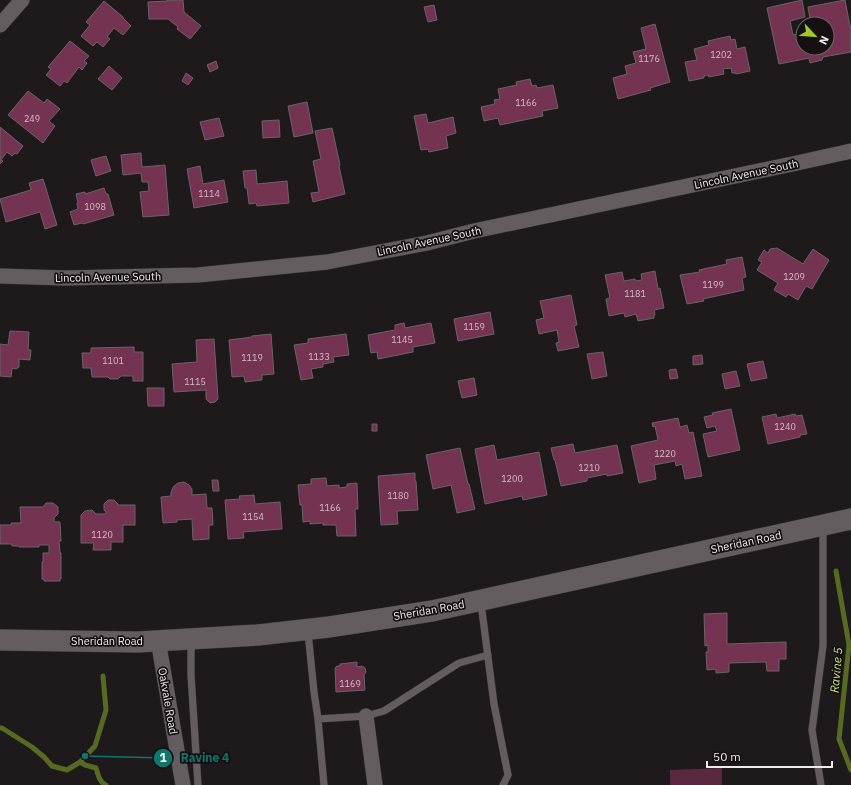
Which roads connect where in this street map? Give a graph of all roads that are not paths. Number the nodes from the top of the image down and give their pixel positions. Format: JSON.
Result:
{"nodes":[{"id":1,"x":22,"y":0,"type":"edge"},
{"id":2,"x":0,"y":26,"type":"edge"},
{"id":3,"x":851,"y":151,"type":"edge"},
{"id":4,"x":0,"y":276,"type":"edge"},
{"id":5,"x":851,"y":519,"type":"edge"},
{"id":6,"x":822,"y":526,"type":"junction"},
{"id":7,"x":481,"y":600,"type":"junction"},
{"id":8,"x":308,"y":629,"type":"junction"},
{"id":9,"x":191,"y":638,"type":"junction"},
{"id":10,"x":0,"y":640,"type":"edge"},
{"id":11,"x":158,"y":640,"type":"junction"},
{"id":12,"x":488,"y":655,"type":"junction"},
{"id":13,"x":366,"y":716,"type":"junction"},
{"id":14,"x":318,"y":719,"type":"junction"},
{"id":15,"x":183,"y":785,"type":"edge"},
{"id":16,"x":198,"y":785,"type":"edge"},
{"id":17,"x":324,"y":785,"type":"edge"},
{"id":18,"x":375,"y":785,"type":"edge"},
{"id":19,"x":503,"y":785,"type":"edge"},
{"id":20,"x":821,"y":785,"type":"edge"}],
"edges":[{"from":1,"to":2,"type":"street"},
{"from":3,"to":4,"type":"street","name":"Lincoln Avenue South"},
{"from":5,"to":6,"type":"street","name":"Sheridan Road"},
{"from":6,"to":7,"type":"street","name":"Sheridan Road"},
{"from":6,"to":20,"type":"lane"},
{"from":7,"to":8,"type":"street","name":"Sheridan Road"},
{"from":7,"to":12,"type":"lane"},
{"from":8,"to":9,"type":"street","name":"Sheridan Road"},
{"from":8,"to":14,"type":"lane"},
{"from":9,"to":11,"type":"street","name":"Sheridan Road"},
{"from":9,"to":16,"type":"lane"},
{"from":10,"to":11,"type":"street","name":"Sheridan Road"},
{"from":11,"to":15,"type":"street","name":"Oakvale Road"},
{"from":12,"to":13,"type":"lane"},
{"from":12,"to":19,"type":"lane"},
{"from":13,"to":14,"type":"lane"},
{"from":13,"to":18,"type":"street"},
{"from":14,"to":17,"type":"lane"}]}
